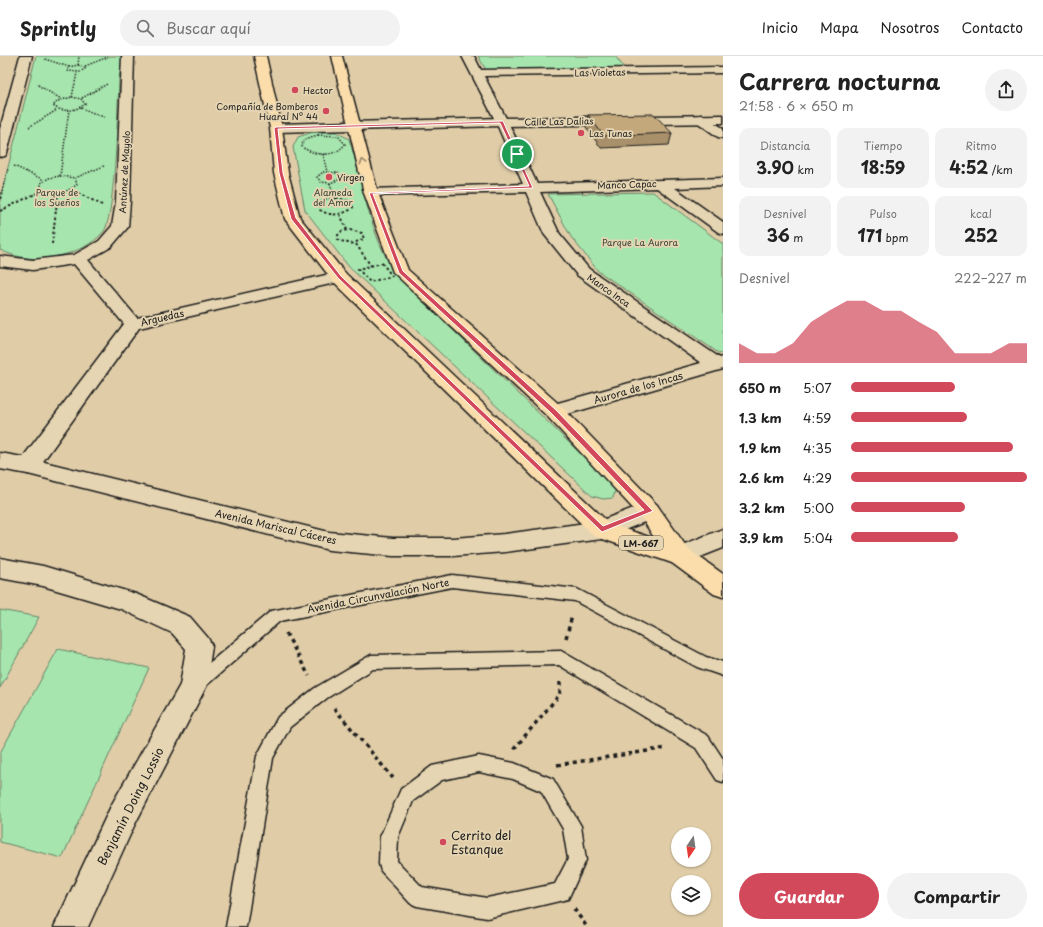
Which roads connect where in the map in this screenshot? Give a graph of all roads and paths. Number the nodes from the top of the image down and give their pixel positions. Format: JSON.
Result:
{"nodes":[{"id":1,"x":26,"y":56,"type":"edge"},
{"id":2,"x":79,"y":56,"type":"edge"},
{"id":3,"x":111,"y":56,"type":"edge"},
{"id":4,"x":128,"y":56,"type":"edge"},
{"id":5,"x":260,"y":56,"type":"edge"},
{"id":6,"x":337,"y":56,"type":"edge"},
{"id":7,"x":468,"y":56,"type":"edge"},
{"id":8,"x":43,"y":58,"type":"dead end"},
{"id":9,"x":630,"y":61,"type":"dead end"},
{"id":10,"x":78,"y":66,"type":"junction"},
{"id":11,"x":84,"y":66,"type":"junction"},
{"id":12,"x":69,"y":68,"type":"junction"},
{"id":13,"x":723,"y":70,"type":"edge"},
{"id":14,"x":638,"y":71,"type":"junction"},
{"id":15,"x":77,"y":72,"type":"junction"},
{"id":16,"x":477,"y":73,"type":"junction"},
{"id":17,"x":113,"y":81,"type":"dead end"},
{"id":18,"x":37,"y":84,"type":"dead end"},
{"id":19,"x":72,"y":98,"type":"junction"},
{"id":20,"x":62,"y":99,"type":"junction"},
{"id":21,"x":81,"y":99,"type":"junction"},
{"id":22,"x":81,"y":107,"type":"junction"},
{"id":23,"x":58,"y":109,"type":"junction"},
{"id":24,"x":70,"y":110,"type":"junction"},
{"id":25,"x":109,"y":119,"type":"dead end"},
{"id":26,"x":701,"y":119,"type":"junction"},
{"id":27,"x":723,"y":119,"type":"edge"},
{"id":28,"x":502,"y":122,"type":"junction"},
{"id":29,"x":353,"y":126,"type":"junction"},
{"id":30,"x":276,"y":128,"type":"junction"},
{"id":31,"x":24,"y":130,"type":"dead end"},
{"id":32,"x":723,"y":134,"type":"edge"},
{"id":33,"x":0,"y":153,"type":"edge"},
{"id":34,"x":323,"y":154,"type":"dead end"},
{"id":35,"x":9,"y":164,"type":"dead end"},
{"id":36,"x":108,"y":164,"type":"dead end"},
{"id":37,"x":327,"y":172,"type":"junction"},
{"id":38,"x":60,"y":176,"type":"junction"},
{"id":39,"x":75,"y":178,"type":"junction"},
{"id":40,"x":44,"y":180,"type":"junction"},
{"id":41,"x":723,"y":182,"type":"edge"},
{"id":42,"x":330,"y":183,"type":"junction"},
{"id":43,"x":659,"y":183,"type":"junction"},
{"id":44,"x":532,"y":187,"type":"junction"},
{"id":45,"x":70,"y":189,"type":"junction"},
{"id":46,"x":43,"y":190,"type":"junction"},
{"id":47,"x":58,"y":192,"type":"junction"},
{"id":48,"x":371,"y":193,"type":"junction"},
{"id":49,"x":334,"y":198,"type":"junction"},
{"id":50,"x":103,"y":205,"type":"dead end"},
{"id":51,"x":0,"y":211,"type":"edge"},
{"id":52,"x":340,"y":214,"type":"junction"},
{"id":53,"x":723,"y":229,"type":"edge"},
{"id":54,"x":347,"y":230,"type":"junction"},
{"id":55,"x":356,"y":244,"type":"junction"},
{"id":56,"x":51,"y":250,"type":"dead end"},
{"id":57,"x":78,"y":259,"type":"junction"},
{"id":58,"x":0,"y":261,"type":"edge"},
{"id":59,"x":371,"y":266,"type":"junction"},
{"id":60,"x":339,"y":277,"type":"junction"},
{"id":61,"x":133,"y":324,"type":"junction"},
{"id":62,"x":720,"y":364,"type":"edge"},
{"id":63,"x":554,"y":411,"type":"junction"},
{"id":64,"x":0,"y":460,"type":"edge"},
{"id":65,"x":28,"y":466,"type":"junction"},
{"id":66,"x":649,"y":511,"type":"junction"},
{"id":67,"x":602,"y":530,"type":"junction"},
{"id":68,"x":723,"y":538,"type":"edge"},
{"id":69,"x":680,"y":556,"type":"junction"},
{"id":70,"x":0,"y":568,"type":"edge"},
{"id":71,"x":723,"y":587,"type":"edge"},
{"id":72,"x":577,"y":595,"type":"junction"},
{"id":73,"x":561,"y":658,"type":"junction"},
{"id":74,"x":723,"y":669,"type":"edge"},
{"id":75,"x":193,"y":687,"type":"junction"},
{"id":76,"x":702,"y":742,"type":"junction"},
{"id":77,"x":514,"y":771,"type":"junction"},
{"id":78,"x":723,"y":774,"type":"edge"},
{"id":79,"x":71,"y":927,"type":"edge"},
{"id":80,"x":236,"y":927,"type":"edge"}],
"edges":[{"from":1,"to":33,"type":"street"},
{"from":2,"to":10,"type":"path"},
{"from":3,"to":11,"type":"path"},
{"from":4,"to":57,"type":"street","name":"Antúnez de Mayolo"},
{"from":5,"to":30,"type":"main road"},
{"from":6,"to":29,"type":"main road"},
{"from":7,"to":16,"type":"street","name":"Manco Inca"},
{"from":8,"to":12,"type":"path"},
{"from":9,"to":14,"type":"street"},
{"from":10,"to":11,"type":"path"},
{"from":10,"to":12,"type":"path"},
{"from":11,"to":15,"type":"path"},
{"from":12,"to":15,"type":"path"},
{"from":13,"to":14,"type":"street","name":"Las Violetas"},
{"from":14,"to":16,"type":"street","name":"Las Violetas"},
{"from":15,"to":19,"type":"path"},
{"from":16,"to":28,"type":"street","name":"Manco Inca"},
{"from":17,"to":21,"type":"path"},
{"from":18,"to":20,"type":"path"},
{"from":19,"to":20,"type":"path"},
{"from":19,"to":21,"type":"path"},
{"from":20,"to":23,"type":"path"},
{"from":21,"to":22,"type":"path"},
{"from":22,"to":24,"type":"path"},
{"from":22,"to":25,"type":"path"},
{"from":23,"to":24,"type":"path"},
{"from":23,"to":31,"type":"path"},
{"from":24,"to":38,"type":"path"},
{"from":26,"to":27,"type":"street","name":"Calle Las Dalias"},
{"from":26,"to":28,"type":"street","name":"Calle Las Dalias"},
{"from":26,"to":32,"type":"street"},
{"from":28,"to":29,"type":"street","name":"Calle Las Dalias"},
{"from":28,"to":44,"type":"street","name":"Manco Inca"},
{"from":29,"to":30,"type":"street","name":"Calle Las Dalias"},
{"from":48,"to":29,"type":"main road","one_way":true},
{"from":30,"to":60,"type":"main road"},
{"from":34,"to":37,"type":"path"},
{"from":35,"to":40,"type":"path"},
{"from":36,"to":39,"type":"path"},
{"from":37,"to":42,"type":"path"},
{"from":37,"to":42,"type":"path"},
{"from":38,"to":39,"type":"path"},
{"from":38,"to":40,"type":"path"},
{"from":39,"to":45,"type":"path"},
{"from":40,"to":46,"type":"path"},
{"from":41,"to":43,"type":"street","name":"Manco Capac"},
{"from":42,"to":49,"type":"path"},
{"from":43,"to":44,"type":"street","name":"Manco Capac"},
{"from":43,"to":53,"type":"street"},
{"from":44,"to":48,"type":"street","name":"Manco Capac"},
{"from":44,"to":62,"type":"street","name":"Manco Inca"},
{"from":45,"to":47,"type":"path"},
{"from":45,"to":50,"type":"path"},
{"from":46,"to":47,"type":"path"},
{"from":46,"to":51,"type":"path"},
{"from":47,"to":56,"type":"path"},
{"from":48,"to":63,"type":"main road"},
{"from":49,"to":52,"type":"path"},
{"from":49,"to":52,"type":"path"},
{"from":52,"to":54,"type":"path"},
{"from":54,"to":55,"type":"path"},
{"from":54,"to":55,"type":"path"},
{"from":55,"to":59,"type":"path"},
{"from":57,"to":58,"type":"street","name":"Antúnez de Mayolo"},
{"from":57,"to":61,"type":"street"},
{"from":59,"to":59,"type":"path"},
{"from":60,"to":61,"type":"street","name":"Arguedas"},
{"from":60,"to":67,"type":"main road"},
{"from":61,"to":65,"type":"street","name":"Arguedas"},
{"from":62,"to":63,"type":"street","name":"Aurora de los Incas"},
{"from":63,"to":66,"type":"main road"},
{"from":64,"to":65,"type":"street","name":"Avenida Mariscal Cáceres","number":"LM-667"},
{"from":65,"to":67,"type":"street","name":"Avenida Mariscal Cáceres","number":"LM-667"},
{"from":66,"to":67,"type":"street","name":"Avenida Mariscal Cáceres","number":"LM-667"},
{"from":66,"to":69,"type":"main road"},
{"from":67,"to":69,"type":"main road","number":"LM-667"},
{"from":68,"to":69,"type":"street"},
{"from":69,"to":71,"type":"main road","number":"LM-667"},
{"from":70,"to":75,"type":"street"},
{"from":72,"to":73,"type":"path"},
{"from":72,"to":74,"type":"lane","name":"Avenida Circunvalación Norte"},
{"from":72,"to":75,"type":"lane","name":"Avenida Circunvalación Norte"},
{"from":73,"to":76,"type":"lane"},
{"from":73,"to":77,"type":"path"},
{"from":73,"to":80,"type":"lane"},
{"from":75,"to":79,"type":"street","name":"Benjamín Doing Lossio"},
{"from":76,"to":77,"type":"path"},
{"from":76,"to":78,"type":"lane"},
{"from":77,"to":77,"type":"lane"}]}
